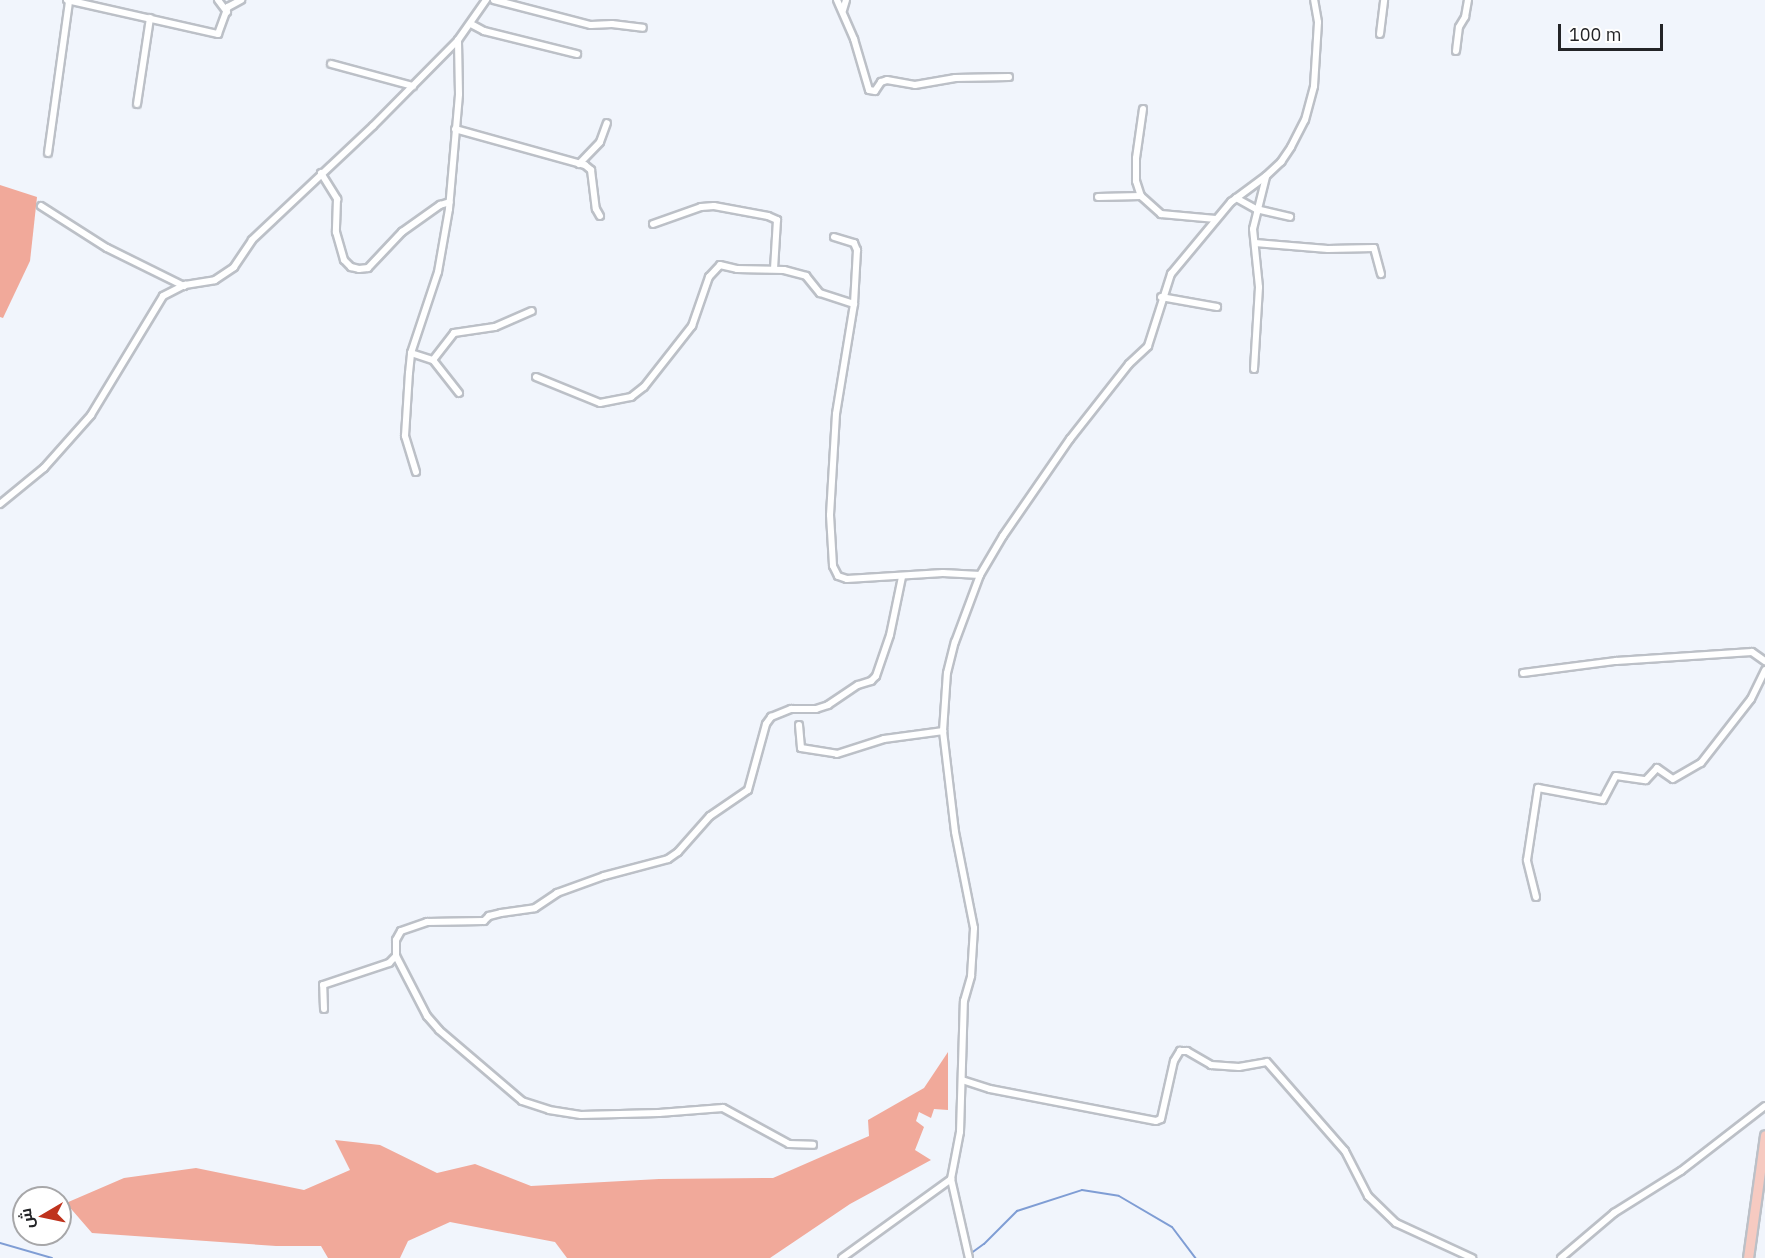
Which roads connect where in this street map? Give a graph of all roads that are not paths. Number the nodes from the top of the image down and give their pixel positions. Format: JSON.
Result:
{"nodes":[{"id":1,"x":68,"y":0,"type":"edge"},
{"id":2,"x":218,"y":0,"type":"edge"},
{"id":3,"x":241,"y":0,"type":"edge"},
{"id":4,"x":486,"y":0,"type":"edge"},
{"id":5,"x":494,"y":0,"type":"edge"},
{"id":6,"x":837,"y":0,"type":"edge"},
{"id":7,"x":846,"y":0,"type":"edge"},
{"id":8,"x":1314,"y":0,"type":"edge"},
{"id":9,"x":1384,"y":0,"type":"edge"},
{"id":10,"x":1468,"y":0,"type":"edge"},
{"id":11,"x":843,"y":10,"type":"junction"},
{"id":12,"x":226,"y":12,"type":"junction"},
{"id":13,"x":150,"y":18,"type":"junction"},
{"id":14,"x":471,"y":24,"type":"junction"},
{"id":15,"x":643,"y":28,"type":"dead end"},
{"id":16,"x":1380,"y":34,"type":"dead end"},
{"id":17,"x":458,"y":40,"type":"junction"},
{"id":18,"x":1456,"y":51,"type":"dead end"},
{"id":19,"x":577,"y":54,"type":"dead end"},
{"id":20,"x":331,"y":64,"type":"dead end"},
{"id":21,"x":1009,"y":78,"type":"dead end"},
{"id":22,"x":413,"y":86,"type":"junction"},
{"id":23,"x":137,"y":104,"type":"dead end"},
{"id":24,"x":1143,"y":109,"type":"dead end"},
{"id":25,"x":607,"y":123,"type":"dead end"},
{"id":26,"x":455,"y":129,"type":"junction"},
{"id":27,"x":48,"y":153,"type":"dead end"},
{"id":28,"x":579,"y":164,"type":"junction"},
{"id":29,"x":321,"y":173,"type":"junction"},
{"id":30,"x":1266,"y":176,"type":"junction"},
{"id":31,"x":1141,"y":196,"type":"junction"},
{"id":32,"x":1098,"y":197,"type":"dead end"},
{"id":33,"x":1236,"y":198,"type":"junction"},
{"id":34,"x":450,"y":202,"type":"junction"},
{"id":35,"x":41,"y":206,"type":"dead end"},
{"id":36,"x":1256,"y":208,"type":"junction"},
{"id":37,"x":600,"y":216,"type":"dead end"},
{"id":38,"x":1290,"y":217,"type":"dead end"},
{"id":39,"x":1216,"y":219,"type":"junction"},
{"id":40,"x":653,"y":224,"type":"dead end"},
{"id":41,"x":834,"y":237,"type":"dead end"},
{"id":42,"x":1256,"y":243,"type":"junction"},
{"id":43,"x":774,"y":269,"type":"junction"},
{"id":44,"x":1381,"y":274,"type":"dead end"},
{"id":45,"x":184,"y":286,"type":"junction"},
{"id":46,"x":1161,"y":297,"type":"junction"},
{"id":47,"x":854,"y":304,"type":"junction"},
{"id":48,"x":1217,"y":307,"type":"dead end"},
{"id":49,"x":532,"y":311,"type":"dead end"},
{"id":50,"x":411,"y":353,"type":"junction"},
{"id":51,"x":432,"y":360,"type":"junction"},
{"id":52,"x":1254,"y":369,"type":"dead end"},
{"id":53,"x":536,"y":377,"type":"dead end"},
{"id":54,"x":459,"y":393,"type":"dead end"},
{"id":55,"x":416,"y":472,"type":"dead end"},
{"id":56,"x":0,"y":504,"type":"edge"},
{"id":57,"x":980,"y":575,"type":"junction"},
{"id":58,"x":902,"y":577,"type":"junction"},
{"id":59,"x":1765,"y":661,"type":"edge"},
{"id":60,"x":1765,"y":670,"type":"edge"},
{"id":61,"x":1522,"y":673,"type":"dead end"},
{"id":62,"x":799,"y":725,"type":"dead end"},
{"id":63,"x":943,"y":731,"type":"junction"},
{"id":64,"x":1536,"y":897,"type":"dead end"},
{"id":65,"x":396,"y":956,"type":"junction"},
{"id":66,"x":324,"y":1009,"type":"dead end"},
{"id":67,"x":962,"y":1080,"type":"junction"},
{"id":68,"x":1765,"y":1106,"type":"edge"},
{"id":69,"x":1765,"y":1135,"type":"edge"},
{"id":70,"x":813,"y":1146,"type":"dead end"},
{"id":71,"x":951,"y":1179,"type":"junction"},
{"id":72,"x":842,"y":1258,"type":"edge"},
{"id":73,"x":969,"y":1258,"type":"edge"},
{"id":74,"x":1472,"y":1258,"type":"edge"},
{"id":75,"x":1561,"y":1258,"type":"edge"},
{"id":76,"x":1748,"y":1258,"type":"edge"}],
"edges":[{"from":1,"to":13,"type":"street"},
{"from":1,"to":27,"type":"street"},
{"from":2,"to":12,"type":"street"},
{"from":3,"to":12,"type":"street"},
{"from":4,"to":14,"type":"street"},
{"from":5,"to":15,"type":"street"},
{"from":6,"to":11,"type":"street"},
{"from":7,"to":11,"type":"street"},
{"from":8,"to":30,"type":"street"},
{"from":9,"to":16,"type":"street"},
{"from":10,"to":18,"type":"street"},
{"from":11,"to":21,"type":"street"},
{"from":12,"to":13,"type":"street"},
{"from":13,"to":23,"type":"street"},
{"from":14,"to":17,"type":"street"},
{"from":14,"to":19,"type":"street"},
{"from":17,"to":22,"type":"street"},
{"from":17,"to":26,"type":"street"},
{"from":20,"to":22,"type":"street"},
{"from":22,"to":29,"type":"street"},
{"from":24,"to":31,"type":"street"},
{"from":25,"to":28,"type":"street"},
{"from":26,"to":28,"type":"street"},
{"from":26,"to":34,"type":"street"},
{"from":28,"to":37,"type":"street"},
{"from":29,"to":34,"type":"street"},
{"from":29,"to":45,"type":"street"},
{"from":30,"to":33,"type":"street"},
{"from":30,"to":36,"type":"street"},
{"from":31,"to":32,"type":"street"},
{"from":31,"to":39,"type":"street"},
{"from":33,"to":36,"type":"street"},
{"from":33,"to":39,"type":"street"},
{"from":34,"to":50,"type":"street"},
{"from":35,"to":45,"type":"street"},
{"from":36,"to":38,"type":"street"},
{"from":36,"to":42,"type":"street"},
{"from":39,"to":46,"type":"street"},
{"from":40,"to":43,"type":"street"},
{"from":41,"to":47,"type":"street"},
{"from":42,"to":44,"type":"street"},
{"from":42,"to":52,"type":"street"},
{"from":43,"to":47,"type":"street"},
{"from":43,"to":53,"type":"street"},
{"from":45,"to":56,"type":"street"},
{"from":46,"to":48,"type":"street"},
{"from":46,"to":57,"type":"street"},
{"from":47,"to":58,"type":"street"},
{"from":49,"to":51,"type":"street"},
{"from":50,"to":51,"type":"street"},
{"from":50,"to":55,"type":"street"},
{"from":51,"to":54,"type":"street"},
{"from":57,"to":58,"type":"street"},
{"from":57,"to":63,"type":"street"},
{"from":58,"to":65,"type":"street"},
{"from":59,"to":61,"type":"street"},
{"from":60,"to":64,"type":"street"},
{"from":62,"to":63,"type":"street"},
{"from":63,"to":67,"type":"street"},
{"from":65,"to":66,"type":"street"},
{"from":65,"to":70,"type":"street"},
{"from":67,"to":71,"type":"street"},
{"from":67,"to":74,"type":"street"},
{"from":68,"to":75,"type":"street"},
{"from":69,"to":76,"type":"main road"},
{"from":71,"to":72,"type":"street"},
{"from":71,"to":73,"type":"street"}]}
